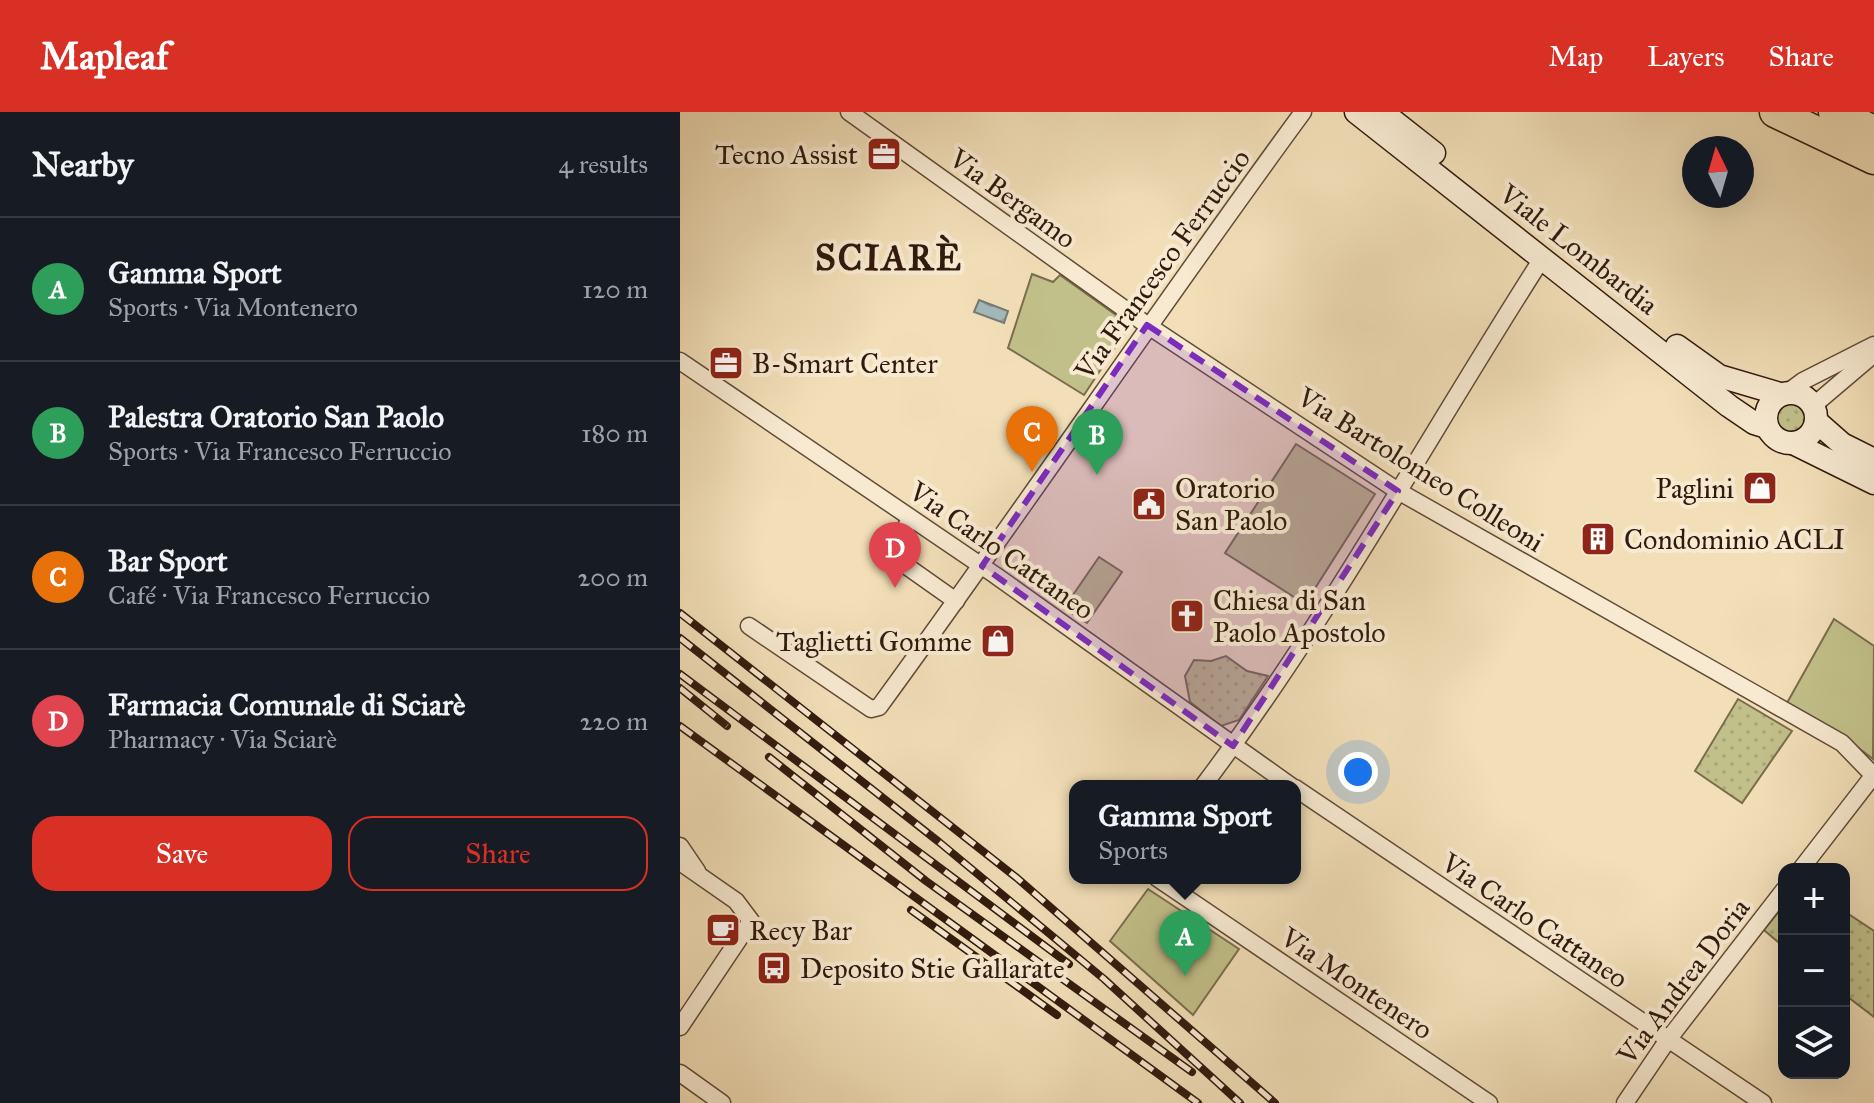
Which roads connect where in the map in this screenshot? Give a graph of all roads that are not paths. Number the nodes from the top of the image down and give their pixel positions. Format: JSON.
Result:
{"nodes":[{"id":1,"x":849,"y":112,"type":"edge"},
{"id":2,"x":1303,"y":112,"type":"edge"},
{"id":3,"x":1356,"y":112,"type":"edge"},
{"id":4,"x":1382,"y":112,"type":"edge"},
{"id":5,"x":1775,"y":112,"type":"edge"},
{"id":6,"x":1834,"y":112,"type":"edge"},
{"id":7,"x":1874,"y":131,"type":"edge"},
{"id":8,"x":1874,"y":159,"type":"edge"},
{"id":9,"x":1543,"y":257,"type":"junction"},
{"id":10,"x":1147,"y":325,"type":"junction"},
{"id":11,"x":1874,"y":345,"type":"edge"},
{"id":12,"x":1874,"y":354,"type":"edge"},
{"id":13,"x":680,"y":361,"type":"edge"},
{"id":14,"x":1784,"y":393,"type":"junction"},
{"id":15,"x":1815,"y":414,"type":"junction"},
{"id":16,"x":1767,"y":427,"type":"junction"},
{"id":17,"x":1793,"y":443,"type":"junction"},
{"id":18,"x":1874,"y":460,"type":"edge"},
{"id":19,"x":1874,"y":483,"type":"edge"},
{"id":20,"x":1398,"y":491,"type":"junction"},
{"id":21,"x":911,"y":519,"type":"junction"},
{"id":22,"x":982,"y":566,"type":"junction"},
{"id":23,"x":956,"y":601,"type":"junction"},
{"id":24,"x":749,"y":626,"type":"dead end"},
{"id":25,"x":1233,"y":746,"type":"junction"},
{"id":26,"x":1874,"y":776,"type":"edge"},
{"id":27,"x":1208,"y":780,"type":"edge"},
{"id":28,"x":1283,"y":780,"type":"edge"},
{"id":29,"x":1301,"y":792,"type":"edge"},
{"id":30,"x":680,"y":846,"type":"edge"},
{"id":31,"x":680,"y":862,"type":"edge"},
{"id":32,"x":1806,"y":863,"type":"edge"},
{"id":33,"x":698,"y":872,"type":"junction"},
{"id":34,"x":1166,"y":884,"type":"edge"},
{"id":35,"x":1778,"y":898,"type":"edge"},
{"id":36,"x":680,"y":1027,"type":"edge"},
{"id":37,"x":1667,"y":1041,"type":"junction"},
{"id":38,"x":680,"y":1073,"type":"edge"},
{"id":39,"x":722,"y":1103,"type":"edge"},
{"id":40,"x":1489,"y":1103,"type":"edge"},
{"id":41,"x":1625,"y":1103,"type":"edge"},
{"id":42,"x":1763,"y":1103,"type":"edge"}],
"edges":[{"from":1,"to":10,"type":"street","name":"Via Bergamo"},
{"from":2,"to":10,"type":"street","name":"Via Francesco Ferruccio"},
{"from":3,"to":9,"type":"main road","name":"Viale Lombardia"},
{"from":4,"to":14,"type":"main road","name":"Viale Lombardia"},
{"from":5,"to":8,"type":"highway"},
{"from":6,"to":7,"type":"highway"},
{"from":9,"to":16,"type":"main road","name":"Viale Lombardia"},
{"from":9,"to":20,"type":"street"},
{"from":10,"to":20,"type":"street","name":"Via Bartolomeo Colleoni"},
{"from":10,"to":22,"type":"street","name":"Via Francesco Ferruccio"},
{"from":11,"to":14,"type":"street"},
{"from":12,"to":15,"type":"street"},
{"from":13,"to":21,"type":"street","name":"Via Carlo Cattaneo"},
{"from":14,"to":15,"type":"main road"},
{"from":14,"to":16,"type":"main road"},
{"from":15,"to":17,"type":"main road"},
{"from":15,"to":18,"type":"main road"},
{"from":16,"to":17,"type":"main road"},
{"from":17,"to":19,"type":"main road"},
{"from":20,"to":25,"type":"street"},
{"from":20,"to":26,"type":"street","name":"Via Bartolomeo Colleoni"},
{"from":21,"to":22,"type":"street","name":"Via Carlo Cattaneo"},
{"from":21,"to":23,"type":"street"},
{"from":22,"to":23,"type":"street","name":"Via Francesco Ferruccio"},
{"from":22,"to":25,"type":"street","name":"Via Carlo Cattaneo"},
{"from":23,"to":24,"type":"street","name":"Via Francesco Ferruccio"},
{"from":25,"to":27,"type":"street"},
{"from":25,"to":28,"type":"street","name":"Via Carlo Cattaneo"},
{"from":26,"to":32,"type":"street"},
{"from":29,"to":37,"type":"street","name":"Via Carlo Cattaneo"},
{"from":30,"to":33,"type":"street"},
{"from":31,"to":33,"type":"street"},
{"from":33,"to":36,"type":"street"},
{"from":34,"to":40,"type":"street","name":"Via Montenero"},
{"from":35,"to":37,"type":"street","name":"Via Andrea Doria"},
{"from":37,"to":41,"type":"street","name":"Via Andrea Doria"},
{"from":37,"to":42,"type":"street","name":"Via Carlo Cattaneo"},
{"from":38,"to":39,"type":"street"}]}
